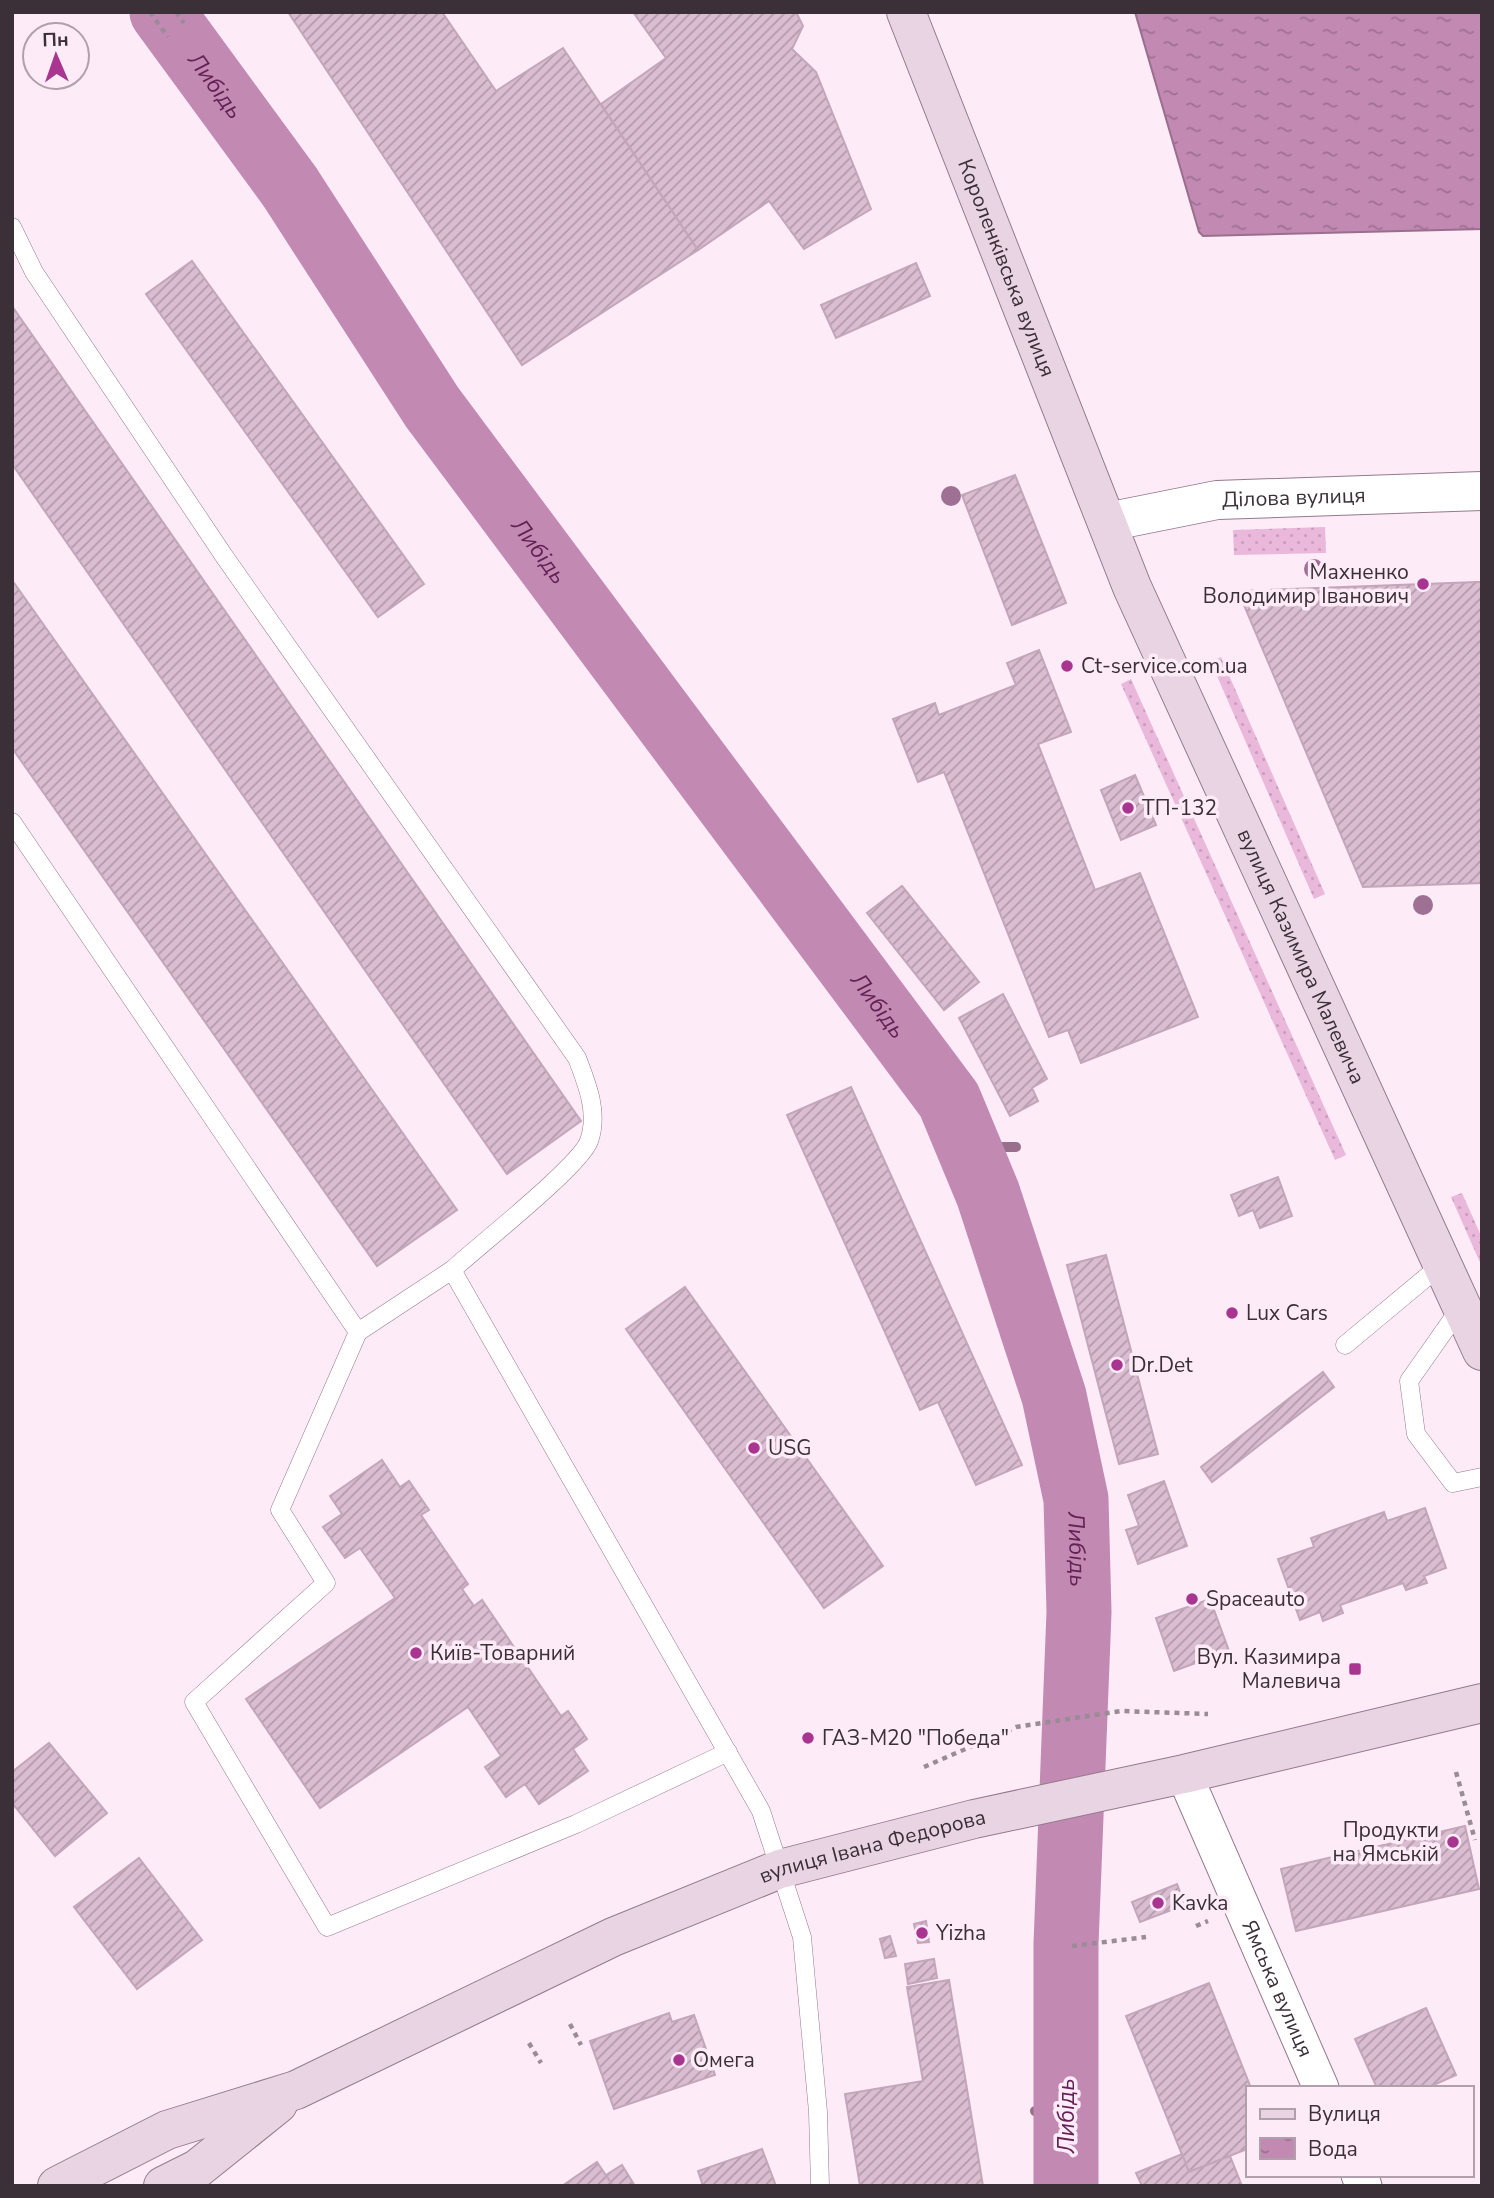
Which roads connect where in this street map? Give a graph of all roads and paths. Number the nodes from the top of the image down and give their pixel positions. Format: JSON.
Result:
{"nodes":[{"id":1,"x":150,"y":12,"type":"edge"},
{"id":2,"x":176,"y":12,"type":"edge"},
{"id":3,"x":906,"y":12,"type":"edge"},
{"id":4,"x":184,"y":23,"type":"dead end"},
{"id":5,"x":168,"y":37,"type":"dead end"},
{"id":6,"x":12,"y":227,"type":"edge"},
{"id":7,"x":1482,"y":491,"type":"edge"},
{"id":8,"x":1107,"y":522,"type":"junction"},
{"id":9,"x":12,"y":822,"type":"edge"},
{"id":10,"x":1441,"y":1265,"type":"junction"},
{"id":11,"x":452,"y":1270,"type":"junction"},
{"id":12,"x":1461,"y":1307,"type":"junction"},
{"id":13,"x":358,"y":1332,"type":"junction"},
{"id":14,"x":1345,"y":1345,"type":"dead end"},
{"id":15,"x":1482,"y":1351,"type":"edge"},
{"id":16,"x":1482,"y":1477,"type":"edge"},
{"id":17,"x":1482,"y":1703,"type":"edge"},
{"id":18,"x":1208,"y":1714,"type":"dead end"},
{"id":19,"x":728,"y":1752,"type":"junction"},
{"id":20,"x":924,"y":1767,"type":"dead end"},
{"id":21,"x":1456,"y":1772,"type":"dead end"},
{"id":22,"x":1184,"y":1774,"type":"junction"},
{"id":23,"x":1475,"y":1840,"type":"dead end"},
{"id":24,"x":780,"y":1868,"type":"junction"},
{"id":25,"x":1208,"y":1921,"type":"dead end"},
{"id":26,"x":1196,"y":1926,"type":"dead end"},
{"id":27,"x":1146,"y":1937,"type":"dead end"},
{"id":28,"x":1072,"y":1946,"type":"dead end"},
{"id":29,"x":570,"y":2024,"type":"dead end"},
{"id":30,"x":529,"y":2043,"type":"dead end"},
{"id":31,"x":580,"y":2045,"type":"dead end"},
{"id":32,"x":541,"y":2063,"type":"dead end"},
{"id":33,"x":1320,"y":2086,"type":"edge"},
{"id":34,"x":296,"y":2090,"type":"junction"},
{"id":35,"x":57,"y":2186,"type":"edge"},
{"id":36,"x":163,"y":2186,"type":"edge"},
{"id":37,"x":820,"y":2186,"type":"edge"}],
"edges":[{"from":1,"to":5,"type":"path"},
{"from":2,"to":4,"type":"path"},
{"from":3,"to":8,"type":"main road","name":"Короленківська вулиця"},
{"from":6,"to":11,"type":"lane"},
{"from":7,"to":8,"type":"street","name":"Ділова вулиця"},
{"from":8,"to":10,"type":"main road","name":"вулиця Казимира Малевича"},
{"from":9,"to":13,"type":"lane"},
{"from":10,"to":12,"type":"main road","name":"вулиця Казимира Малевича"},
{"from":10,"to":14,"type":"lane"},
{"from":11,"to":13,"type":"lane"},
{"from":11,"to":19,"type":"lane"},
{"from":12,"to":15,"type":"main road","name":"вулиця Казимира Малевича"},
{"from":12,"to":16,"type":"lane"},
{"from":13,"to":19,"type":"lane"},
{"from":17,"to":22,"type":"main road","name":"вулиця Івана Федорова"},
{"from":18,"to":20,"type":"path"},
{"from":19,"to":24,"type":"lane"},
{"from":21,"to":23,"type":"path"},
{"from":22,"to":24,"type":"main road","name":"вулиця Івана Федорова"},
{"from":22,"to":33,"type":"street","name":"Ямська вулиця"},
{"from":24,"to":34,"type":"main road","name":"вулиця Івана Федорова"},
{"from":24,"to":37,"type":"lane"},
{"from":25,"to":26,"type":"path"},
{"from":27,"to":28,"type":"path"},
{"from":29,"to":31,"type":"path"},
{"from":30,"to":32,"type":"path"},
{"from":34,"to":35,"type":"main road","name":"вулиця Івана Федорова"},
{"from":34,"to":36,"type":"main road","name":"вулиця Івана Федорова"}]}
